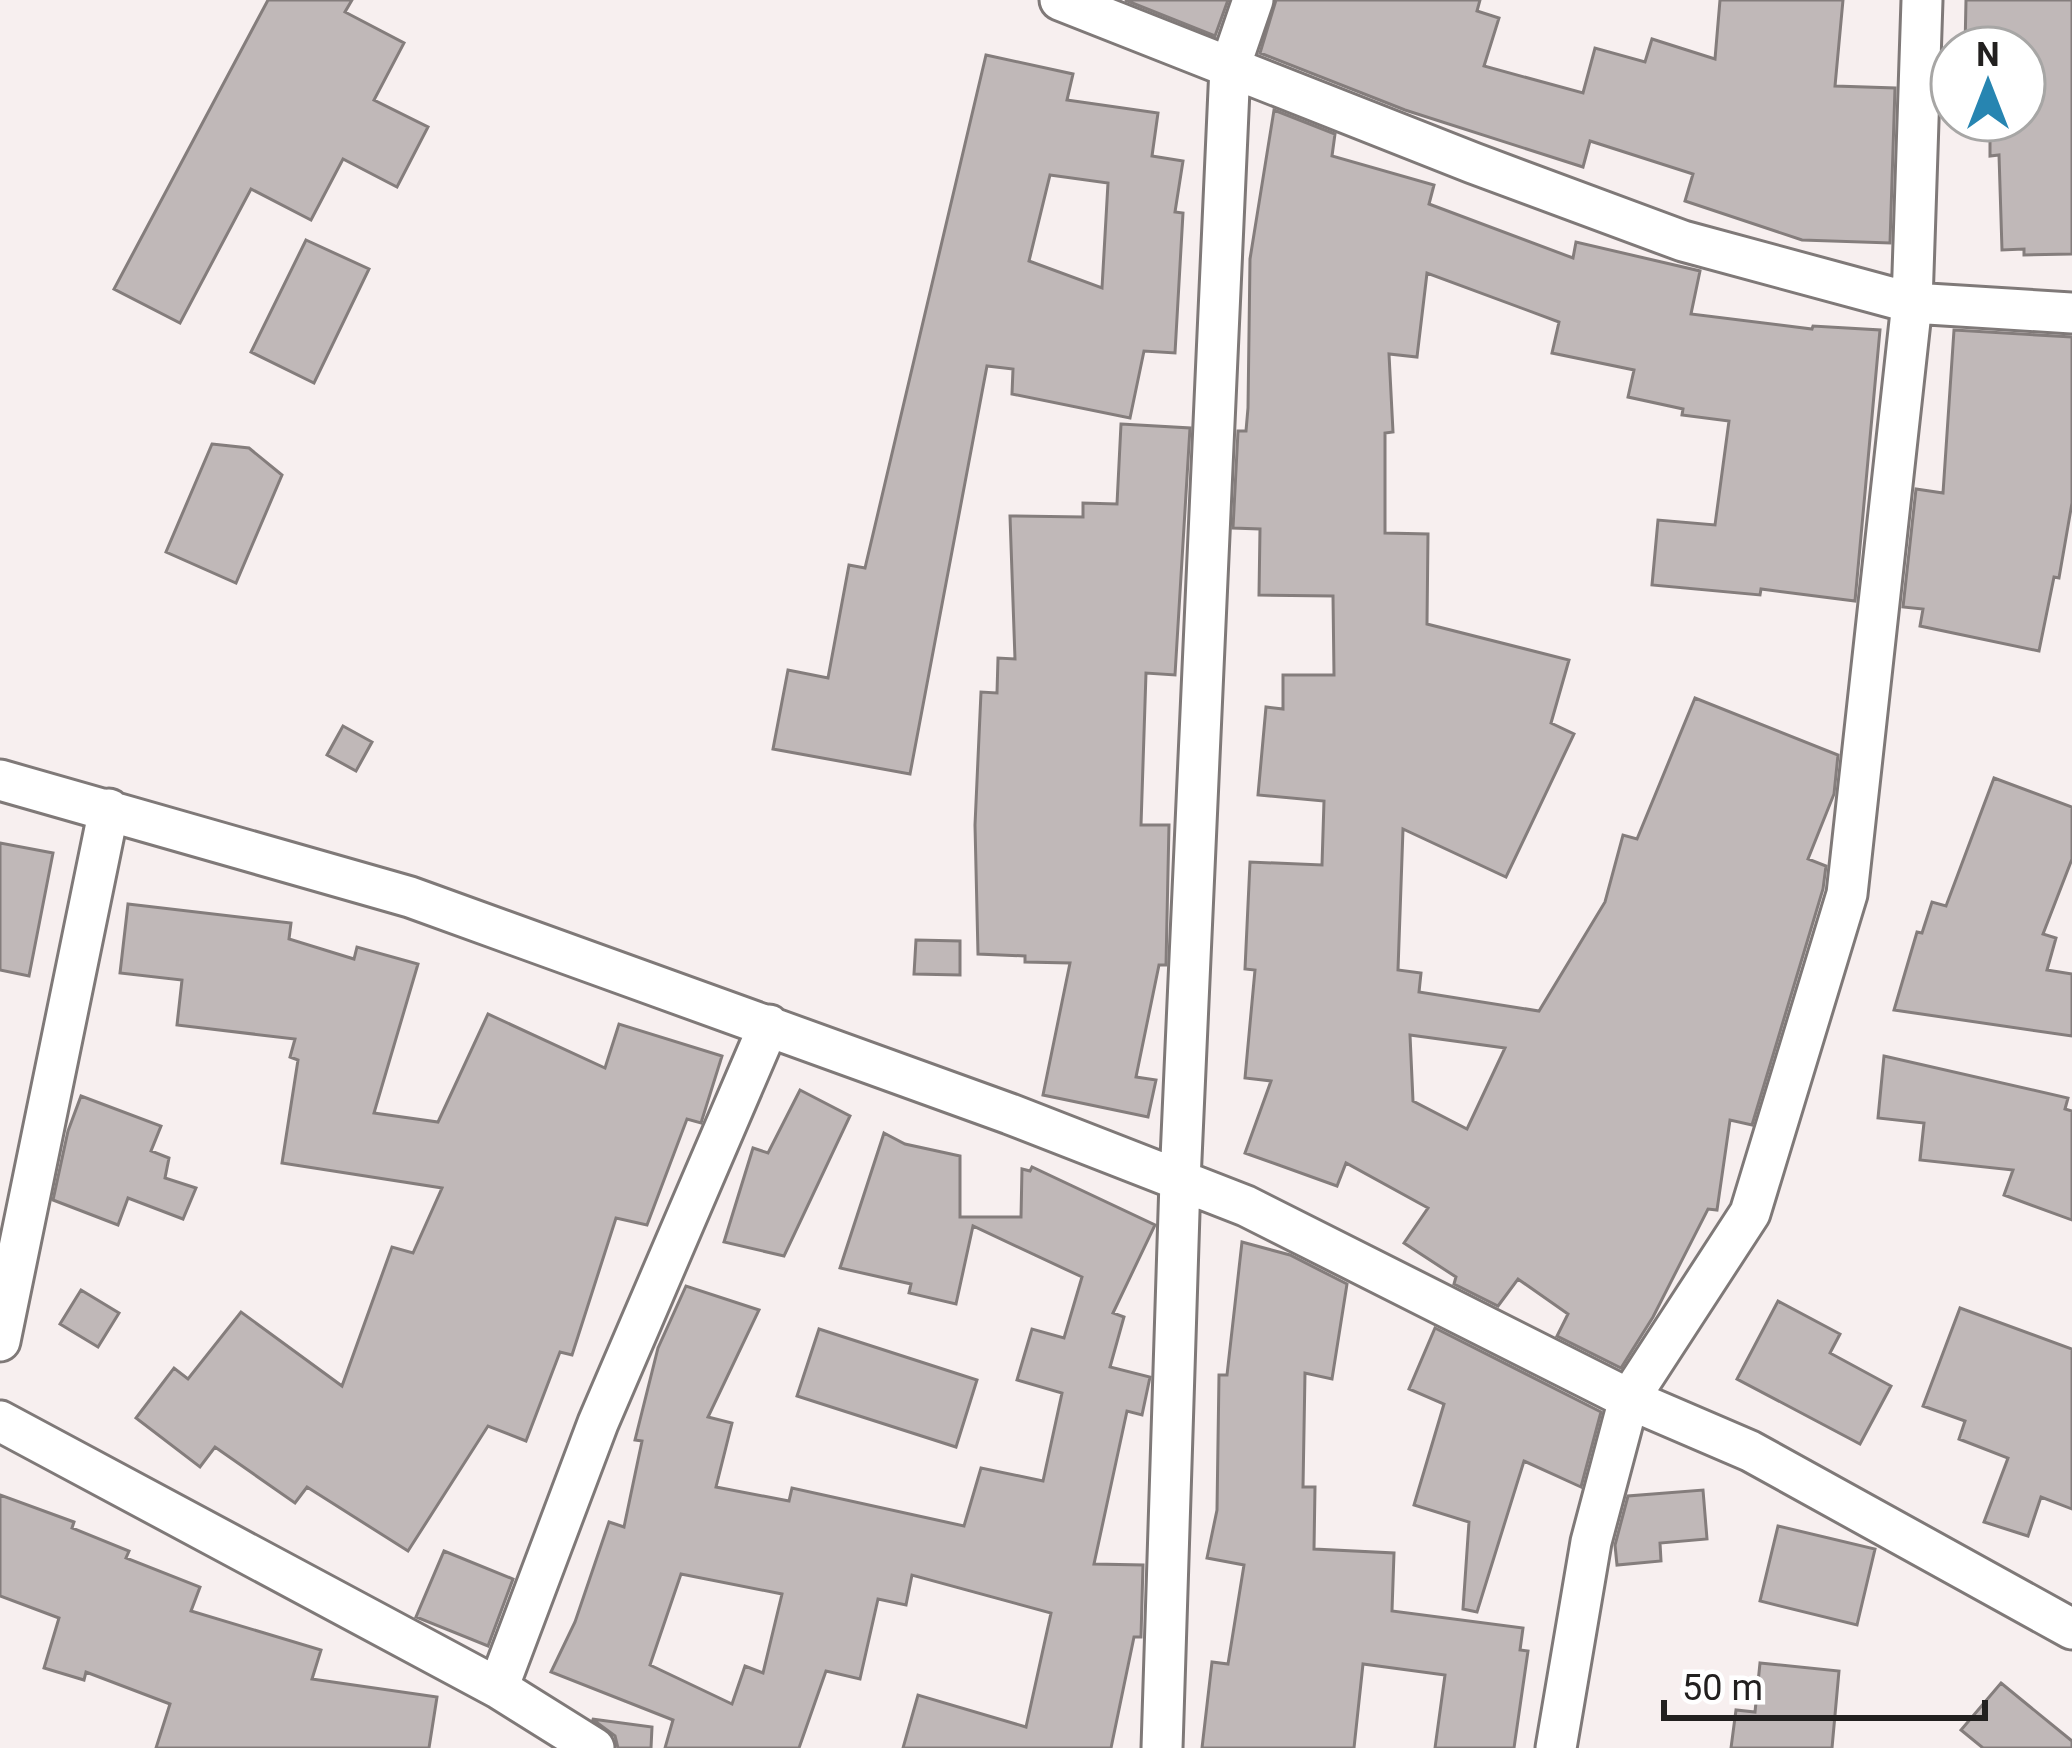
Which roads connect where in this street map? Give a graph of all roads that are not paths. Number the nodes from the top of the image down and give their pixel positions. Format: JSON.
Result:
{"nodes":[{"id":1,"x":1060,"y":0,"type":"edge"},
{"id":2,"x":1253,"y":0,"type":"edge"},
{"id":3,"x":1922,"y":0,"type":"edge"},
{"id":4,"x":1230,"y":67,"type":"junction"},
{"id":5,"x":1912,"y":303,"type":"junction"},
{"id":6,"x":2072,"y":314,"type":"edge"},
{"id":7,"x":0,"y":780,"type":"edge"},
{"id":8,"x":109,"y":809,"type":"junction"},
{"id":9,"x":769,"y":1024,"type":"junction"},
{"id":10,"x":1180,"y":1181,"type":"junction"},
{"id":11,"x":0,"y":1341,"type":"edge"},
{"id":12,"x":1629,"y":1399,"type":"junction"},
{"id":13,"x":0,"y":1420,"type":"edge"},
{"id":14,"x":2072,"y":1629,"type":"edge"},
{"id":15,"x":497,"y":1688,"type":"junction"},
{"id":16,"x":594,"y":1748,"type":"edge"},
{"id":17,"x":1162,"y":1748,"type":"edge"},
{"id":18,"x":1556,"y":1748,"type":"edge"}],
"edges":[{"from":1,"to":4,"type":"street"},
{"from":2,"to":4,"type":"street"},
{"from":3,"to":5,"type":"street"},
{"from":4,"to":5,"type":"street"},
{"from":4,"to":10,"type":"street"},
{"from":5,"to":6,"type":"street"},
{"from":5,"to":12,"type":"street"},
{"from":7,"to":8,"type":"street"},
{"from":8,"to":9,"type":"street"},
{"from":8,"to":11,"type":"street"},
{"from":9,"to":10,"type":"street"},
{"from":9,"to":15,"type":"street"},
{"from":10,"to":12,"type":"street"},
{"from":10,"to":17,"type":"street"},
{"from":12,"to":14,"type":"street"},
{"from":12,"to":18,"type":"street"},
{"from":13,"to":15,"type":"street"},
{"from":15,"to":16,"type":"street"}]}
